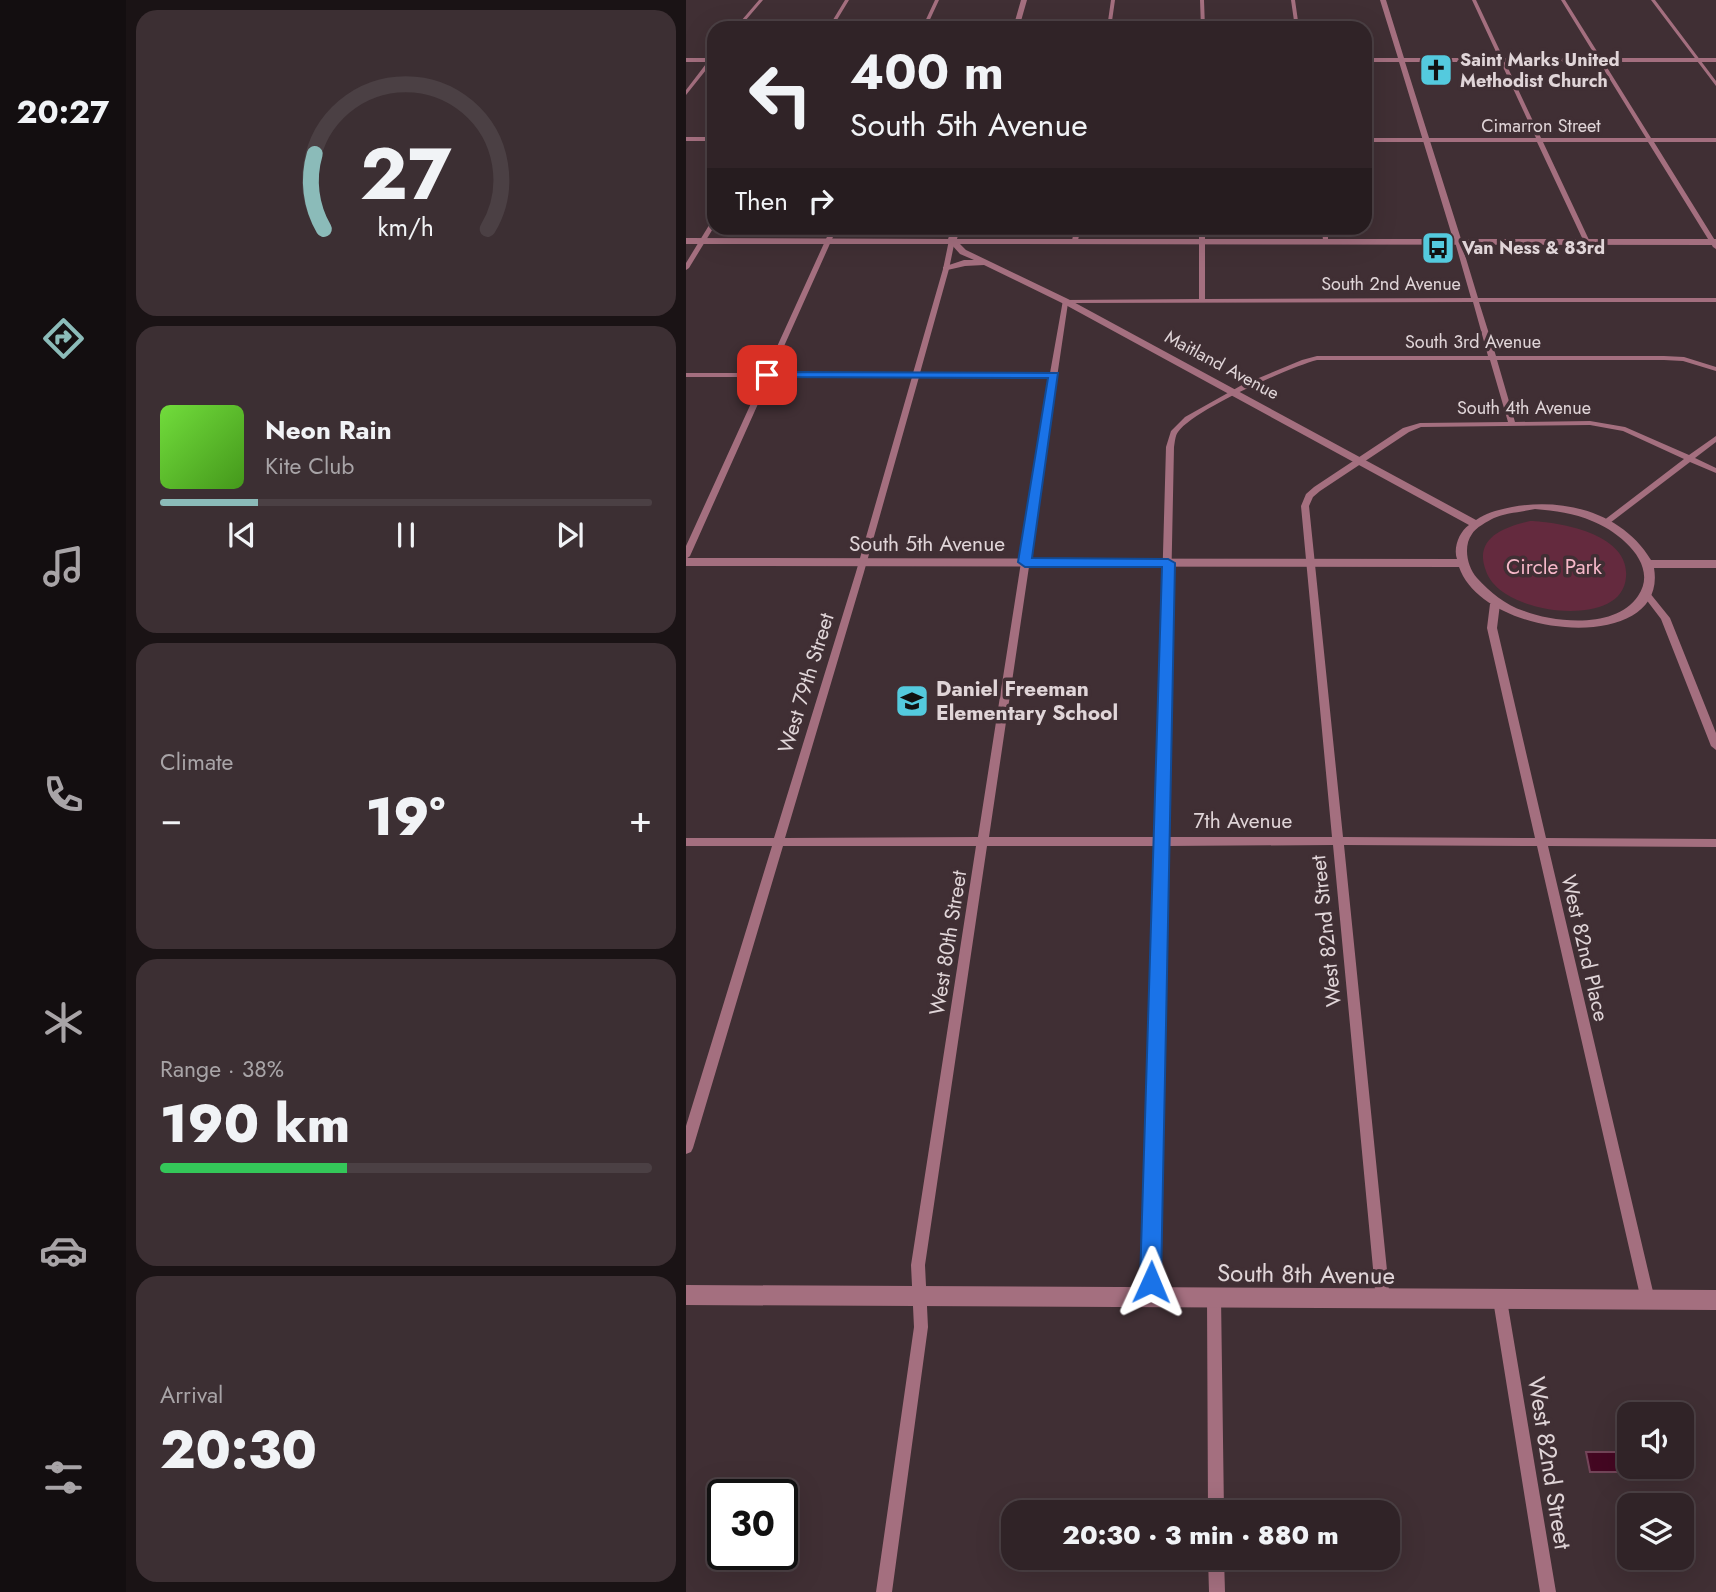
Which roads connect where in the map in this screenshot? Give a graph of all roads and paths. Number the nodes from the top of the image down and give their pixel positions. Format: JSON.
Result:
{"nodes":[{"id":1,"x":761,"y":0,"type":"edge"},
{"id":2,"x":847,"y":0,"type":"edge"},
{"id":3,"x":937,"y":0,"type":"edge"},
{"id":4,"x":1024,"y":0,"type":"edge"},
{"id":5,"x":1113,"y":0,"type":"edge"},
{"id":6,"x":1202,"y":0,"type":"edge"},
{"id":7,"x":1293,"y":0,"type":"edge"},
{"id":8,"x":1383,"y":0,"type":"edge"},
{"id":9,"x":1474,"y":0,"type":"edge"},
{"id":10,"x":1563,"y":0,"type":"edge"},
{"id":11,"x":1653,"y":0,"type":"edge"},
{"id":12,"x":743,"y":21,"type":"edge"},
{"id":13,"x":834,"y":21,"type":"edge"},
{"id":14,"x":927,"y":21,"type":"edge"},
{"id":15,"x":1018,"y":21,"type":"edge"},
{"id":16,"x":1110,"y":21,"type":"edge"},
{"id":17,"x":1203,"y":21,"type":"edge"},
{"id":18,"x":1296,"y":21,"type":"edge"},
{"id":19,"x":707,"y":59,"type":"edge"},
{"id":20,"x":686,"y":60,"type":"edge"},
{"id":21,"x":1372,"y":60,"type":"edge"},
{"id":22,"x":1401,"y":60,"type":"junction"},
{"id":23,"x":1502,"y":60,"type":"junction"},
{"id":24,"x":1601,"y":60,"type":"junction"},
{"id":25,"x":1698,"y":60,"type":"junction"},
{"id":26,"x":1716,"y":60,"type":"edge"},
{"id":27,"x":707,"y":67,"type":"edge"},
{"id":28,"x":1716,"y":83,"type":"edge"},
{"id":29,"x":686,"y":93,"type":"edge"},
{"id":30,"x":686,"y":139,"type":"edge"},
{"id":31,"x":707,"y":139,"type":"edge"},
{"id":32,"x":1372,"y":140,"type":"edge"},
{"id":33,"x":1426,"y":140,"type":"junction"},
{"id":34,"x":1539,"y":140,"type":"junction"},
{"id":35,"x":1651,"y":140,"type":"junction"},
{"id":36,"x":1716,"y":140,"type":"edge"},
{"id":37,"x":707,"y":233,"type":"edge"},
{"id":38,"x":831,"y":235,"type":"edge"},
{"id":39,"x":954,"y":235,"type":"edge"},
{"id":40,"x":1076,"y":235,"type":"edge"},
{"id":41,"x":1202,"y":235,"type":"edge"},
{"id":42,"x":1326,"y":235,"type":"edge"},
{"id":43,"x":952,"y":240,"type":"junction"},
{"id":44,"x":1006,"y":240,"type":"junction"},
{"id":45,"x":1075,"y":240,"type":"junction"},
{"id":46,"x":686,"y":241,"type":"edge"},
{"id":47,"x":702,"y":241,"type":"junction"},
{"id":48,"x":828,"y":241,"type":"junction"},
{"id":49,"x":1202,"y":241,"type":"junction"},
{"id":50,"x":1326,"y":241,"type":"junction"},
{"id":51,"x":1458,"y":242,"type":"junction"},
{"id":52,"x":1587,"y":242,"type":"junction"},
{"id":53,"x":1715,"y":244,"type":"edge"},
{"id":54,"x":996,"y":260,"type":"junction"},
{"id":55,"x":686,"y":268,"type":"edge"},
{"id":56,"x":946,"y":269,"type":"junction"},
{"id":57,"x":1202,"y":300,"type":"junction"},
{"id":58,"x":1474,"y":300,"type":"junction"},
{"id":59,"x":1716,"y":300,"type":"edge"},
{"id":60,"x":1065,"y":301,"type":"junction"},
{"id":61,"x":1492,"y":358,"type":"junction"},
{"id":62,"x":1716,"y":369,"type":"edge"},
{"id":63,"x":686,"y":375,"type":"edge"},
{"id":64,"x":767,"y":375,"type":"junction"},
{"id":65,"x":916,"y":375,"type":"junction"},
{"id":66,"x":1054,"y":375,"type":"junction"},
{"id":67,"x":1236,"y":393,"type":"junction"},
{"id":68,"x":1512,"y":423,"type":"junction"},
{"id":69,"x":1716,"y":438,"type":"edge"},
{"id":70,"x":1691,"y":459,"type":"junction"},
{"id":71,"x":1359,"y":460,"type":"junction"},
{"id":72,"x":1716,"y":471,"type":"edge"},
{"id":73,"x":1606,"y":523,"type":"junction"},
{"id":74,"x":1475,"y":524,"type":"junction"},
{"id":75,"x":686,"y":556,"type":"edge"},
{"id":76,"x":686,"y":562,"type":"edge"},
{"id":77,"x":1025,"y":562,"type":"junction"},
{"id":78,"x":1168,"y":563,"type":"junction"},
{"id":79,"x":1461,"y":563,"type":"junction"},
{"id":80,"x":862,"y":564,"type":"junction"},
{"id":81,"x":1309,"y":564,"type":"junction"},
{"id":82,"x":1648,"y":564,"type":"junction"},
{"id":83,"x":1716,"y":564,"type":"edge"},
{"id":84,"x":1646,"y":594,"type":"junction"},
{"id":85,"x":1495,"y":604,"type":"junction"},
{"id":86,"x":1716,"y":746,"type":"edge"},
{"id":87,"x":983,"y":841,"type":"junction"},
{"id":88,"x":1161,"y":841,"type":"junction"},
{"id":89,"x":1338,"y":841,"type":"junction"},
{"id":90,"x":686,"y":842,"type":"edge"},
{"id":91,"x":777,"y":842,"type":"junction"},
{"id":92,"x":1540,"y":842,"type":"junction"},
{"id":93,"x":1716,"y":844,"type":"edge"},
{"id":94,"x":686,"y":1147,"type":"edge"},
{"id":95,"x":686,"y":1294,"type":"edge"},
{"id":96,"x":1150,"y":1296,"type":"junction"},
{"id":97,"x":921,"y":1297,"type":"junction"},
{"id":98,"x":1214,"y":1297,"type":"junction"},
{"id":99,"x":1383,"y":1300,"type":"junction"},
{"id":100,"x":1500,"y":1300,"type":"junction"},
{"id":101,"x":1648,"y":1300,"type":"junction"},
{"id":102,"x":1716,"y":1300,"type":"edge"},
{"id":103,"x":1216,"y":1500,"type":"edge"},
{"id":104,"x":1216,"y":1570,"type":"edge"},
{"id":105,"x":884,"y":1592,"type":"edge"},
{"id":106,"x":1217,"y":1592,"type":"edge"},
{"id":107,"x":1548,"y":1592,"type":"edge"}],
"edges":[{"from":1,"to":12,"type":"street"},
{"from":2,"to":13,"type":"street"},
{"from":3,"to":14,"type":"street"},
{"from":4,"to":15,"type":"street"},
{"from":5,"to":16,"type":"street"},
{"from":6,"to":17,"type":"street"},
{"from":7,"to":18,"type":"street"},
{"from":8,"to":22,"type":"street"},
{"from":9,"to":23,"type":"street"},
{"from":10,"to":24,"type":"street"},
{"from":11,"to":25,"type":"street"},
{"from":19,"to":20,"type":"street"},
{"from":21,"to":22,"type":"street"},
{"from":22,"to":23,"type":"street"},
{"from":22,"to":33,"type":"street"},
{"from":23,"to":24,"type":"street"},
{"from":23,"to":34,"type":"street"},
{"from":24,"to":25,"type":"street"},
{"from":24,"to":35,"type":"street"},
{"from":25,"to":26,"type":"street"},
{"from":25,"to":28,"type":"street"},
{"from":27,"to":29,"type":"street"},
{"from":30,"to":31,"type":"street"},
{"from":32,"to":33,"type":"street","name":"Cimarron Street"},
{"from":33,"to":34,"type":"street","name":"Cimarron Street"},
{"from":33,"to":51,"type":"street"},
{"from":34,"to":35,"type":"street","name":"Cimarron Street"},
{"from":34,"to":52,"type":"street"},
{"from":35,"to":36,"type":"street","name":"Cimarron Street"},
{"from":35,"to":53,"type":"street"},
{"from":37,"to":47,"type":"street"},
{"from":38,"to":48,"type":"street"},
{"from":39,"to":43,"type":"street","name":"West 79th Street"},
{"from":40,"to":45,"type":"street"},
{"from":41,"to":49,"type":"street"},
{"from":42,"to":50,"type":"street"},
{"from":43,"to":44,"type":"street"},
{"from":43,"to":48,"type":"street"},
{"from":43,"to":54,"type":"street","name":"Maitland Avenue"},
{"from":43,"to":56,"type":"street","name":"West 79th Street"},
{"from":44,"to":45,"type":"street"},
{"from":44,"to":54,"type":"street"},
{"from":45,"to":49,"type":"street"},
{"from":46,"to":47,"type":"street"},
{"from":47,"to":48,"type":"street"},
{"from":47,"to":55,"type":"street"},
{"from":48,"to":64,"type":"street"},
{"from":49,"to":50,"type":"street"},
{"from":49,"to":57,"type":"street"},
{"from":50,"to":51,"type":"street"},
{"from":51,"to":52,"type":"street"},
{"from":51,"to":58,"type":"street"},
{"from":52,"to":53,"type":"street"},
{"from":54,"to":56,"type":"street"},
{"from":54,"to":60,"type":"street","name":"Maitland Avenue"},
{"from":56,"to":65,"type":"street","name":"West 79th Street"},
{"from":57,"to":58,"type":"street","name":"South 2nd Avenue"},
{"from":57,"to":60,"type":"street","name":"South 2nd Avenue"},
{"from":58,"to":59,"type":"street","name":"South 2nd Avenue"},
{"from":58,"to":61,"type":"street"},
{"from":60,"to":66,"type":"street","name":"West 80th Street"},
{"from":60,"to":67,"type":"street","name":"Maitland Avenue"},
{"from":61,"to":62,"type":"street","name":"South 3rd Avenue"},
{"from":61,"to":67,"type":"street","name":"South 3rd Avenue"},
{"from":61,"to":68,"type":"street"},
{"from":63,"to":64,"type":"street"},
{"from":64,"to":65,"type":"street"},
{"from":64,"to":75,"type":"street"},
{"from":65,"to":66,"type":"street"},
{"from":65,"to":80,"type":"street","name":"West 79th Street"},
{"from":66,"to":77,"type":"street","name":"West 80th Street"},
{"from":67,"to":71,"type":"street","name":"Maitland Avenue"},
{"from":67,"to":78,"type":"street","name":"South 3rd Avenue"},
{"from":68,"to":70,"type":"street","name":"South 4th Avenue"},
{"from":68,"to":71,"type":"street","name":"South 4th Avenue"},
{"from":69,"to":70,"type":"street"},
{"from":70,"to":72,"type":"street","name":"South 4th Avenue"},
{"from":70,"to":73,"type":"street"},
{"from":71,"to":74,"type":"street","name":"Maitland Avenue"},
{"from":71,"to":81,"type":"street","name":"West 82nd Street"},
{"from":73,"to":74,"type":"street"},
{"from":73,"to":82,"type":"street"},
{"from":74,"to":79,"type":"street"},
{"from":76,"to":80,"type":"street","name":"South 5th Avenue"},
{"from":77,"to":78,"type":"street","name":"South 5th Avenue"},
{"from":77,"to":80,"type":"street","name":"South 5th Avenue"},
{"from":77,"to":87,"type":"street","name":"West 80th Street"},
{"from":78,"to":81,"type":"street","name":"South 5th Avenue"},
{"from":78,"to":88,"type":"street","name":"South 3rd Avenue"},
{"from":79,"to":81,"type":"street","name":"South 5th Avenue"},
{"from":79,"to":85,"type":"street"},
{"from":80,"to":91,"type":"street","name":"West 79th Street"},
{"from":81,"to":89,"type":"street","name":"West 82nd Street"},
{"from":82,"to":83,"type":"street"},
{"from":82,"to":84,"type":"street"},
{"from":84,"to":85,"type":"street"},
{"from":84,"to":86,"type":"street"},
{"from":85,"to":92,"type":"street","name":"West 82nd Place"},
{"from":87,"to":88,"type":"street","name":"7th Avenue"},
{"from":87,"to":91,"type":"street","name":"7th Avenue"},
{"from":87,"to":97,"type":"street","name":"West 80th Street"},
{"from":88,"to":89,"type":"street","name":"7th Avenue"},
{"from":88,"to":96,"type":"street","name":"South 3rd Avenue"},
{"from":89,"to":92,"type":"street","name":"7th Avenue"},
{"from":89,"to":99,"type":"street","name":"West 82nd Street"},
{"from":90,"to":91,"type":"street","name":"7th Avenue"},
{"from":91,"to":94,"type":"street","name":"West 79th Street"},
{"from":92,"to":93,"type":"street","name":"7th Avenue"},
{"from":92,"to":101,"type":"street","name":"West 82nd Place"},
{"from":95,"to":97,"type":"street","name":"South 8th Avenue"},
{"from":96,"to":97,"type":"street","name":"South 8th Avenue"},
{"from":96,"to":98,"type":"street","name":"South 8th Avenue"},
{"from":97,"to":105,"type":"street","name":"West 80th Street"},
{"from":98,"to":99,"type":"street","name":"South 8th Avenue"},
{"from":98,"to":103,"type":"street"},
{"from":99,"to":100,"type":"street","name":"South 8th Avenue"},
{"from":100,"to":101,"type":"street","name":"South 8th Avenue"},
{"from":100,"to":107,"type":"street","name":"West 82nd Street"},
{"from":101,"to":102,"type":"street","name":"South 8th Avenue"},
{"from":104,"to":106,"type":"street"}]}
